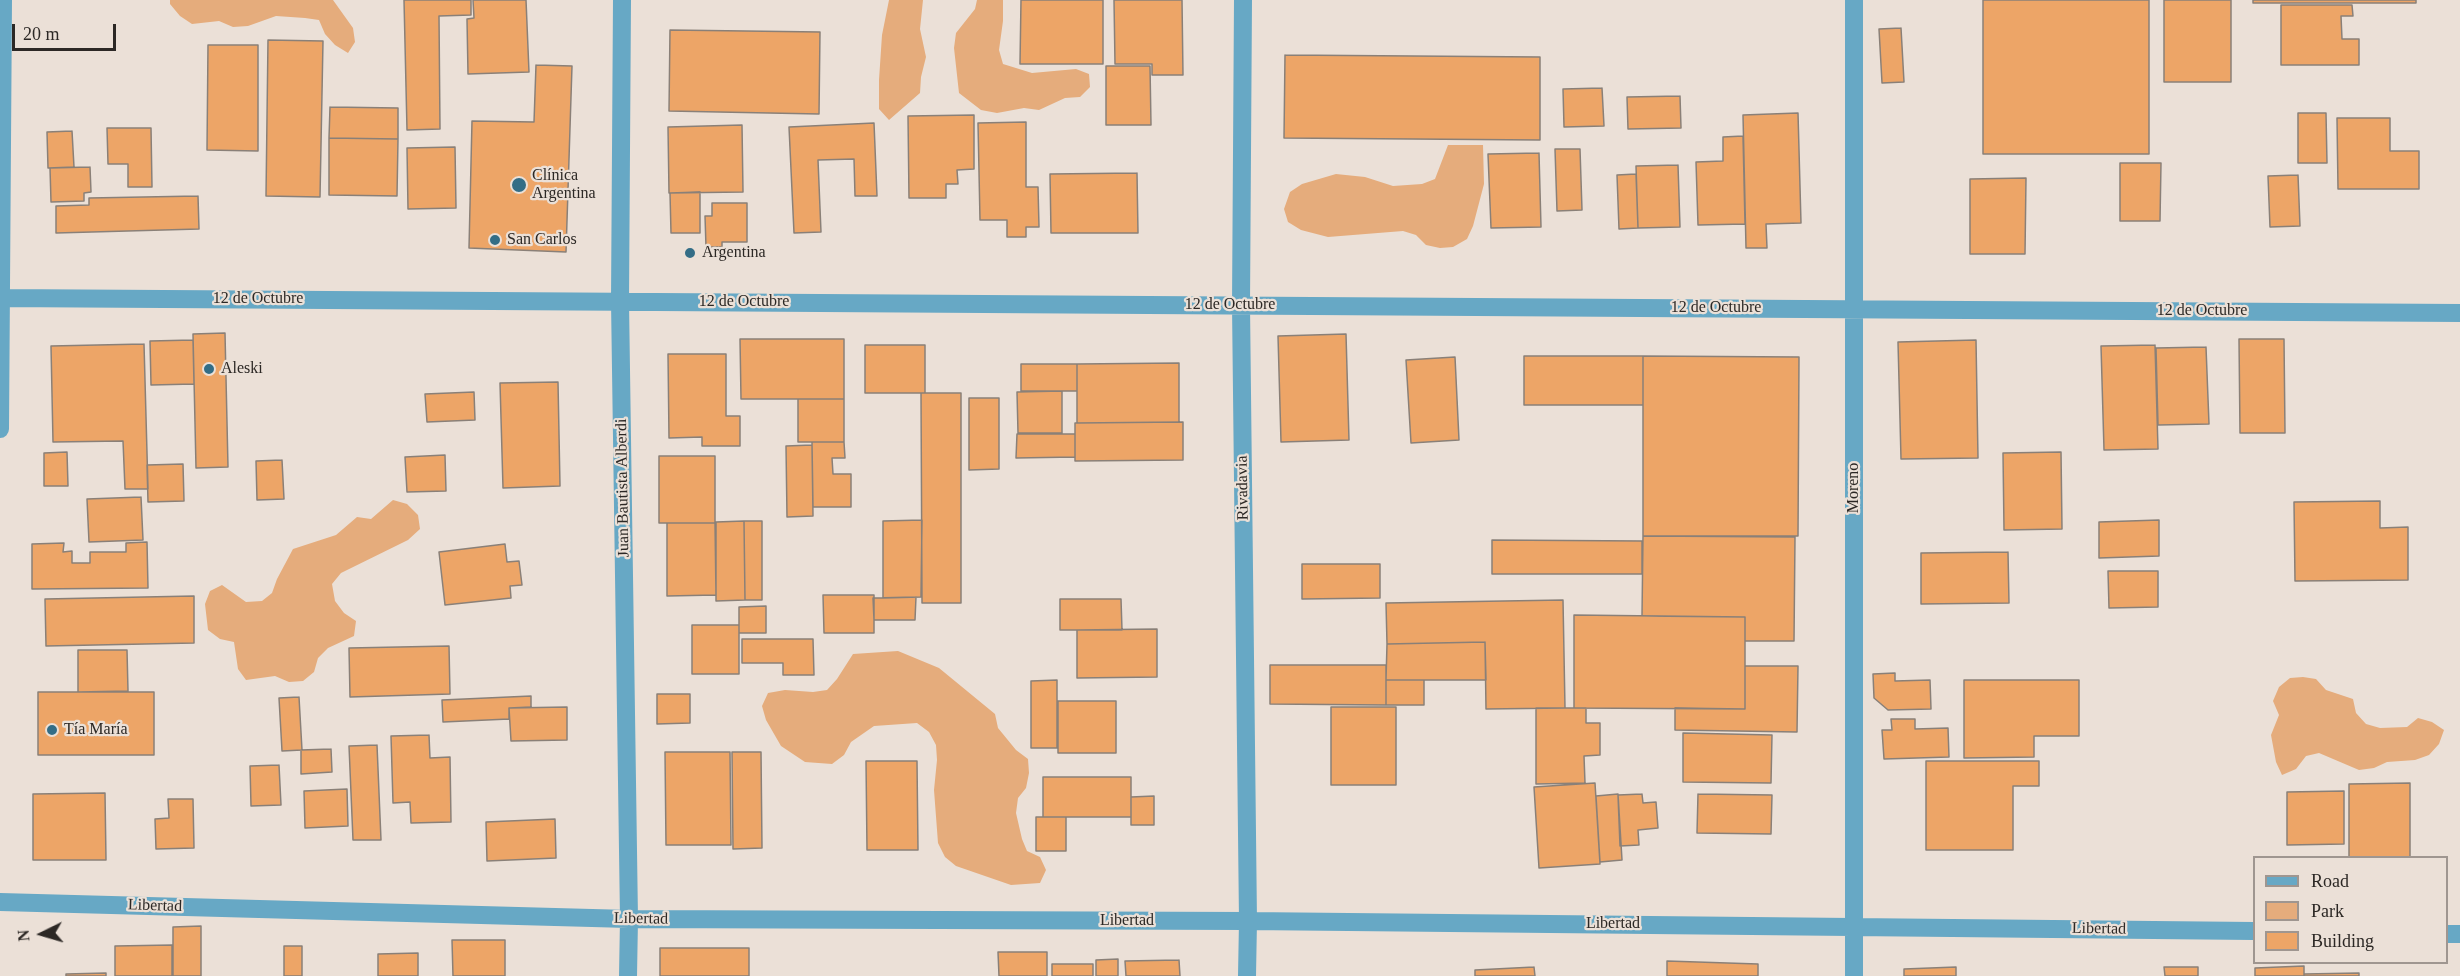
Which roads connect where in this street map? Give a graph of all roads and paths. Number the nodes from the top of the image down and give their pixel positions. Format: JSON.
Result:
{"nodes":[{"id":1,"x":622,"y":0,"type":"edge"},
{"id":2,"x":1243,"y":0,"type":"edge"},
{"id":3,"x":1854,"y":0,"type":"edge"},
{"id":4,"x":2,"y":9,"type":"edge"},
{"id":5,"x":0,"y":298,"type":"edge"},
{"id":6,"x":620,"y":301,"type":"junction"},
{"id":7,"x":1241,"y":305,"type":"junction"},
{"id":8,"x":1855,"y":309,"type":"junction"},
{"id":9,"x":2460,"y":313,"type":"edge"},
{"id":10,"x":0,"y":429,"type":"edge"},
{"id":11,"x":0,"y":902,"type":"edge"},
{"id":12,"x":629,"y":919,"type":"junction"},
{"id":13,"x":1248,"y":921,"type":"junction"},
{"id":14,"x":1854,"y":926,"type":"junction"},
{"id":15,"x":2253,"y":931,"type":"edge"},
{"id":16,"x":628,"y":976,"type":"edge"},
{"id":17,"x":1247,"y":976,"type":"edge"},
{"id":18,"x":1854,"y":976,"type":"edge"}],
"edges":[{"from":1,"to":6,"type":"street","name":"Juan Bautista Alberdi"},
{"from":2,"to":7,"type":"street","name":"Rivadavia"},
{"from":3,"to":8,"type":"street","name":"Moreno"},
{"from":4,"to":5,"type":"street"},
{"from":5,"to":6,"type":"street","name":"12 de Octubre"},
{"from":5,"to":10,"type":"street"},
{"from":6,"to":7,"type":"street","name":"12 de Octubre"},
{"from":6,"to":12,"type":"street","name":"Juan Bautista Alberdi"},
{"from":7,"to":8,"type":"street","name":"12 de Octubre"},
{"from":7,"to":13,"type":"street","name":"Rivadavia"},
{"from":8,"to":9,"type":"street","name":"12 de Octubre"},
{"from":8,"to":14,"type":"street","name":"Moreno"},
{"from":11,"to":12,"type":"street","name":"Libertad"},
{"from":12,"to":13,"type":"street","name":"Libertad"},
{"from":12,"to":16,"type":"street","name":"Juan Bautista Alberdi"},
{"from":13,"to":14,"type":"street","name":"Libertad"},
{"from":13,"to":17,"type":"street","name":"Rivadavia"},
{"from":14,"to":15,"type":"street","name":"Libertad"},
{"from":14,"to":18,"type":"street","name":"Moreno"}]}
